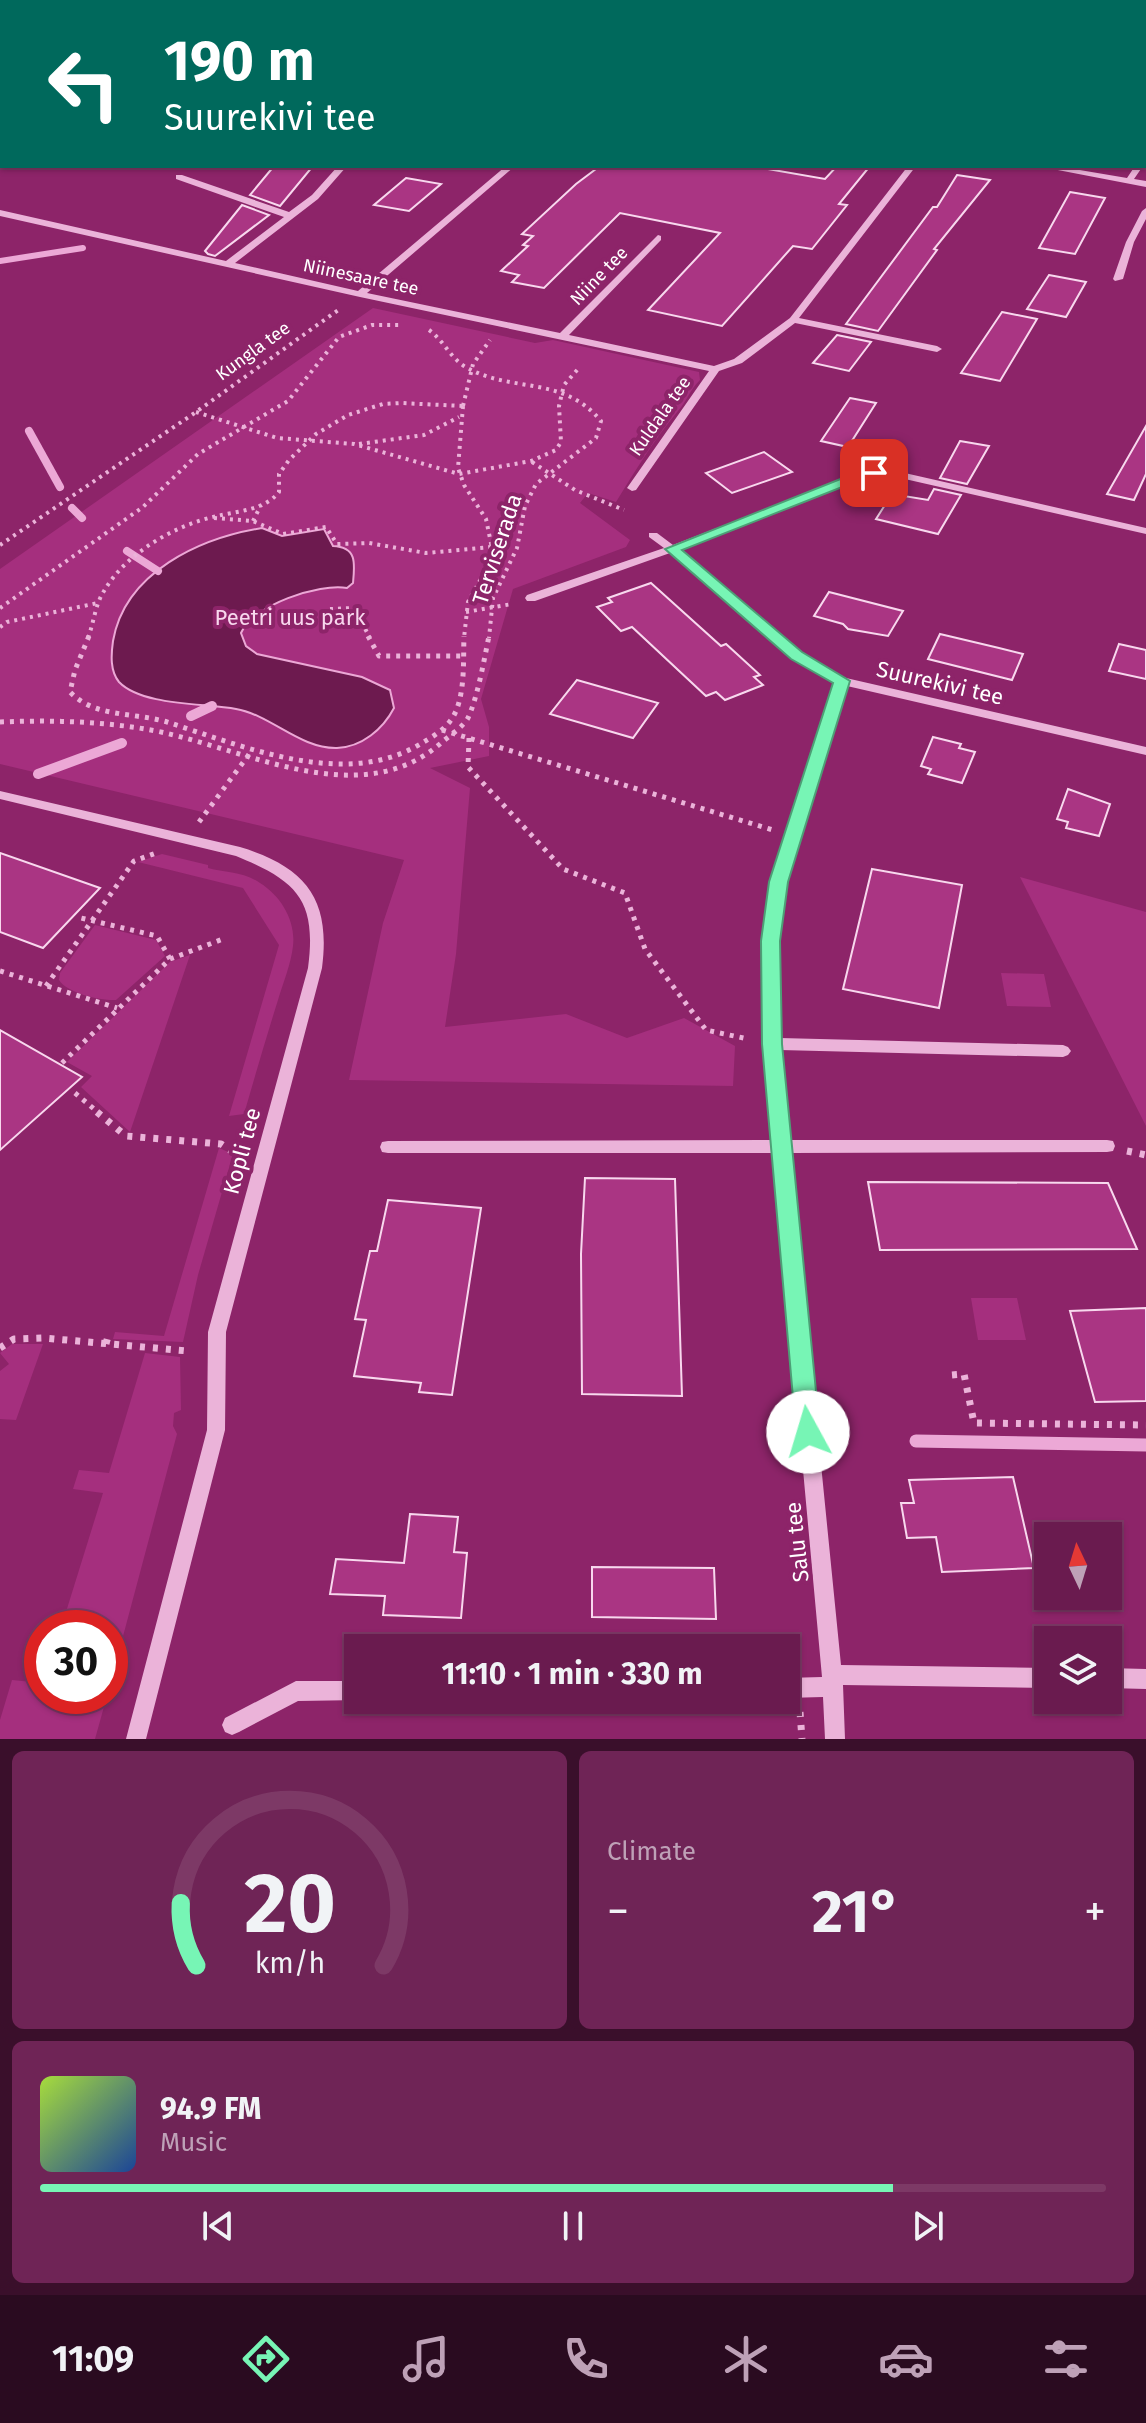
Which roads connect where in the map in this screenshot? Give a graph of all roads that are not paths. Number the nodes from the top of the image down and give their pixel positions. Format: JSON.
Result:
{"nodes":[{"id":1,"x":341,"y":168,"type":"edge"},
{"id":2,"x":509,"y":168,"type":"edge"},
{"id":3,"x":910,"y":168,"type":"edge"},
{"id":4,"x":1053,"y":168,"type":"edge"},
{"id":5,"x":1141,"y":168,"type":"edge"},
{"id":6,"x":179,"y":177,"type":"dead end"},
{"id":7,"x":1129,"y":181,"type":"junction"},
{"id":8,"x":1146,"y":184,"type":"edge"},
{"id":9,"x":1146,"y":211,"type":"edge"},
{"id":10,"x":0,"y":213,"type":"edge"},
{"id":11,"x":291,"y":216,"type":"junction"},
{"id":12,"x":658,"y":238,"type":"dead end"},
{"id":13,"x":229,"y":263,"type":"junction"},
{"id":14,"x":1118,"y":279,"type":"dead end"},
{"id":15,"x":360,"y":294,"type":"junction"},
{"id":16,"x":793,"y":320,"type":"junction"},
{"id":17,"x":538,"y":331,"type":"junction"},
{"id":18,"x":563,"y":336,"type":"junction"},
{"id":19,"x":527,"y":342,"type":"dead end"},
{"id":20,"x":937,"y":349,"type":"dead end"},
{"id":21,"x":715,"y":369,"type":"junction"},
{"id":22,"x":632,"y":488,"type":"road end"},
{"id":23,"x":1146,"y":531,"type":"edge"},
{"id":24,"x":653,"y":535,"type":"road end"},
{"id":25,"x":672,"y":549,"type":"junction"},
{"id":26,"x":531,"y":598,"type":"road end"},
{"id":27,"x":842,"y":681,"type":"junction"},
{"id":28,"x":1146,"y":751,"type":"edge"},
{"id":29,"x":0,"y":795,"type":"edge"},
{"id":30,"x":772,"y":1044,"type":"junction"},
{"id":31,"x":1063,"y":1051,"type":"dead end"},
{"id":32,"x":781,"y":1146,"type":"junction"},
{"id":33,"x":1107,"y":1146,"type":"dead end"},
{"id":34,"x":388,"y":1147,"type":"dead end"},
{"id":35,"x":1034,"y":1678,"type":"edge"},
{"id":36,"x":1122,"y":1678,"type":"edge"},
{"id":37,"x":1146,"y":1679,"type":"edge"},
{"id":38,"x":831,"y":1681,"type":"junction"},
{"id":39,"x":800,"y":1686,"type":"edge"},
{"id":40,"x":344,"y":1691,"type":"edge"},
{"id":41,"x":232,"y":1725,"type":"dead end"},
{"id":42,"x":136,"y":1739,"type":"edge"},
{"id":43,"x":835,"y":1739,"type":"edge"}],
"edges":[{"from":1,"to":11,"type":"street"},
{"from":2,"to":15,"type":"street"},
{"from":3,"to":16,"type":"street","name":"Kuldala tee"},
{"from":4,"to":7,"type":"street"},
{"from":5,"to":7,"type":"street"},
{"from":6,"to":11,"type":"street"},
{"from":7,"to":8,"type":"street"},
{"from":9,"to":14,"type":"street"},
{"from":10,"to":13,"type":"street","name":"Niinesaare tee"},
{"from":11,"to":13,"type":"street"},
{"from":12,"to":18,"type":"street","name":"Niine tee"},
{"from":13,"to":15,"type":"street","name":"Niinesaare tee"},
{"from":15,"to":17,"type":"street","name":"Niinesaare tee"},
{"from":16,"to":20,"type":"street"},
{"from":16,"to":21,"type":"street","name":"Kuldala tee"},
{"from":17,"to":18,"type":"street","name":"Niinesaare tee"},
{"from":17,"to":19,"type":"street"},
{"from":18,"to":21,"type":"street","name":"Niinesaare tee"},
{"from":21,"to":22,"type":"street","name":"Kuldala tee"},
{"from":23,"to":25,"type":"street"},
{"from":24,"to":25,"type":"street"},
{"from":25,"to":26,"type":"street"},
{"from":25,"to":27,"type":"street","name":"Suurekivi tee"},
{"from":27,"to":28,"type":"street","name":"Suurekivi tee"},
{"from":27,"to":30,"type":"street","name":"Salu tee"},
{"from":29,"to":42,"type":"street","name":"Kopli tee"},
{"from":30,"to":31,"type":"street"},
{"from":30,"to":32,"type":"street","name":"Salu tee"},
{"from":32,"to":33,"type":"street"},
{"from":32,"to":34,"type":"street"},
{"from":32,"to":38,"type":"street","name":"Salu tee"},
{"from":35,"to":38,"type":"street"},
{"from":36,"to":37,"type":"street"},
{"from":38,"to":39,"type":"street"},
{"from":38,"to":43,"type":"street","name":"Salu tee"},
{"from":40,"to":41,"type":"street"}]}
